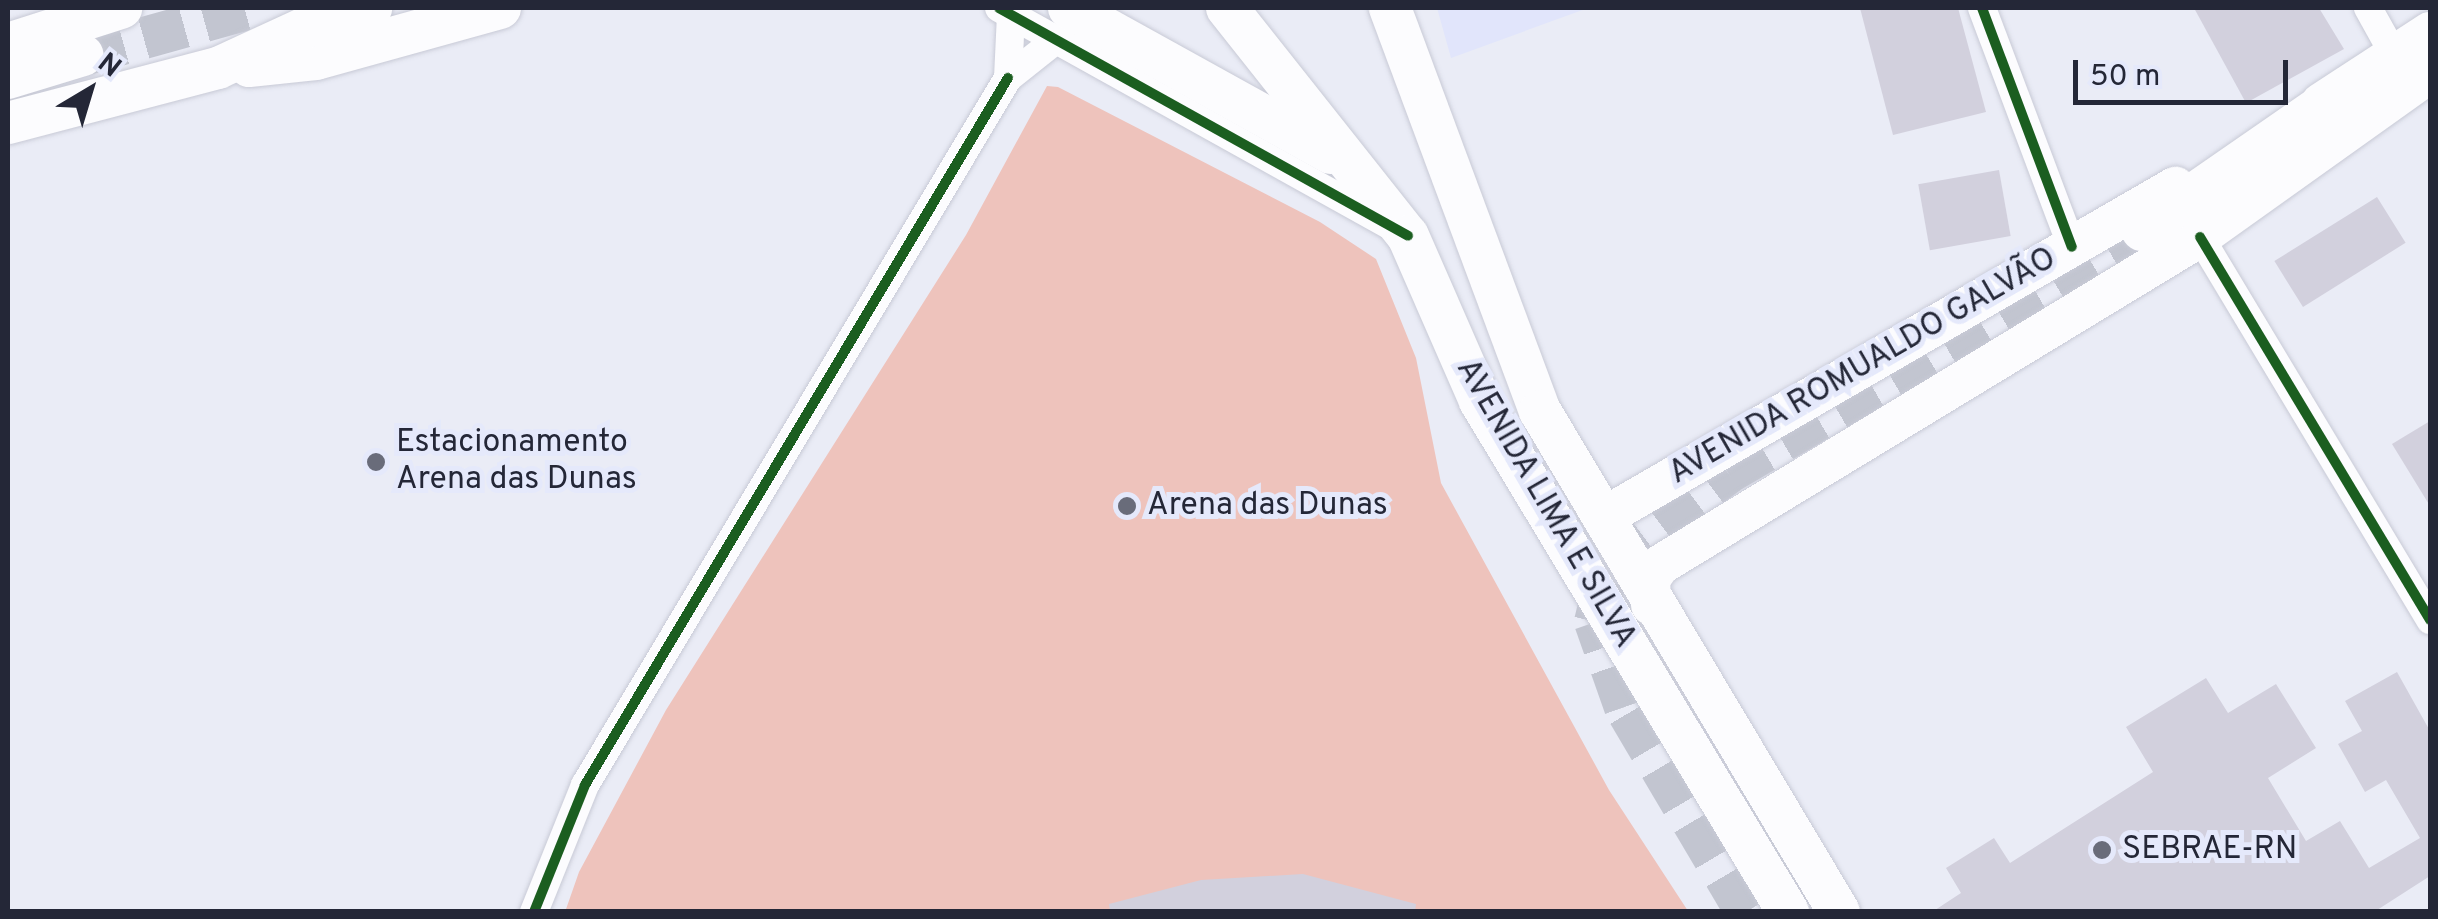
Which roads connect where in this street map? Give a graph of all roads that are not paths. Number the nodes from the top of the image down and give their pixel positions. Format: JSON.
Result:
{"nodes":[{"id":1,"x":121,"y":8,"type":"edge"},
{"id":2,"x":371,"y":8,"type":"edge"},
{"id":3,"x":500,"y":8,"type":"edge"},
{"id":4,"x":1227,"y":8,"type":"edge"},
{"id":5,"x":1390,"y":8,"type":"edge"},
{"id":6,"x":1982,"y":8,"type":"edge"},
{"id":7,"x":2368,"y":8,"type":"edge"},
{"id":8,"x":1005,"y":11,"type":"edge"},
{"id":9,"x":1407,"y":21,"type":"edge"},
{"id":10,"x":1063,"y":24,"type":"edge"},
{"id":11,"x":2430,"y":32,"type":"edge"},
{"id":12,"x":8,"y":44,"type":"edge"},
{"id":13,"x":84,"y":56,"type":"tunnel mouth"},
{"id":14,"x":218,"y":68,"type":"junction"},
{"id":15,"x":2412,"y":71,"type":"edge"},
{"id":16,"x":8,"y":78,"type":"edge"},
{"id":17,"x":1008,"y":78,"type":"junction"},
{"id":18,"x":2350,"y":86,"type":"junction"},
{"id":19,"x":8,"y":123,"type":"edge"},
{"id":20,"x":1348,"y":162,"type":"junction"},
{"id":21,"x":2142,"y":230,"type":"tunnel mouth"},
{"id":22,"x":1408,"y":236,"type":"junction"},
{"id":23,"x":2200,"y":236,"type":"junction"},
{"id":24,"x":2072,"y":247,"type":"junction"},
{"id":25,"x":1604,"y":517,"type":"junction"},
{"id":26,"x":1651,"y":605,"type":"junction"},
{"id":27,"x":2430,"y":620,"type":"edge"},
{"id":28,"x":534,"y":912,"type":"edge"},
{"id":29,"x":1788,"y":912,"type":"edge"},
{"id":30,"x":1839,"y":912,"type":"edge"}],
"edges":[{"from":1,"to":12,"type":"main road"},
{"from":2,"to":14,"type":"main road"},
{"from":3,"to":14,"type":"main road"},
{"from":4,"to":20,"type":"main road","name":"AVENIDA LIMA E SILVA"},
{"from":5,"to":9,"type":"main road","name":"AVENIDA LIMA E SILVA"},
{"from":6,"to":24,"type":"street"},
{"from":7,"to":15,"type":"street"},
{"from":8,"to":10,"type":"street"},
{"from":8,"to":17,"type":"street"},
{"from":9,"to":25,"type":"main road","name":"AVENIDA LIMA E SILVA"},
{"from":10,"to":17,"type":"street"},
{"from":10,"to":20,"type":"main road"},
{"from":10,"to":22,"type":"street"},
{"from":11,"to":15,"type":"main road","name":"AVENIDA ROMUALDO GALVÃO"},
{"from":13,"to":16,"type":"main road"},
{"from":14,"to":19,"type":"main road"},
{"from":15,"to":18,"type":"main road","name":"AVENIDA ROMUALDO GALVÃO"},
{"from":15,"to":23,"type":"main road","name":"AVENIDA ROMUALDO GALVÃO"},
{"from":17,"to":28,"type":"street"},
{"from":18,"to":21,"type":"main road"},
{"from":18,"to":24,"type":"main road","name":"AVENIDA ROMUALDO GALVÃO"},
{"from":20,"to":22,"type":"main road","name":"AVENIDA LIMA E SILVA"},
{"from":22,"to":29,"type":"main road","name":"AVENIDA LIMA E SILVA"},
{"from":23,"to":26,"type":"main road","name":"AVENIDA ROMUALDO GALVÃO"},
{"from":23,"to":27,"type":"street"},
{"from":24,"to":25,"type":"main road","name":"AVENIDA ROMUALDO GALVÃO"},
{"from":25,"to":26,"type":"main road","name":"AVENIDA LIMA E SILVA"},
{"from":26,"to":30,"type":"main road","name":"AVENIDA LIMA E SILVA"}]}
